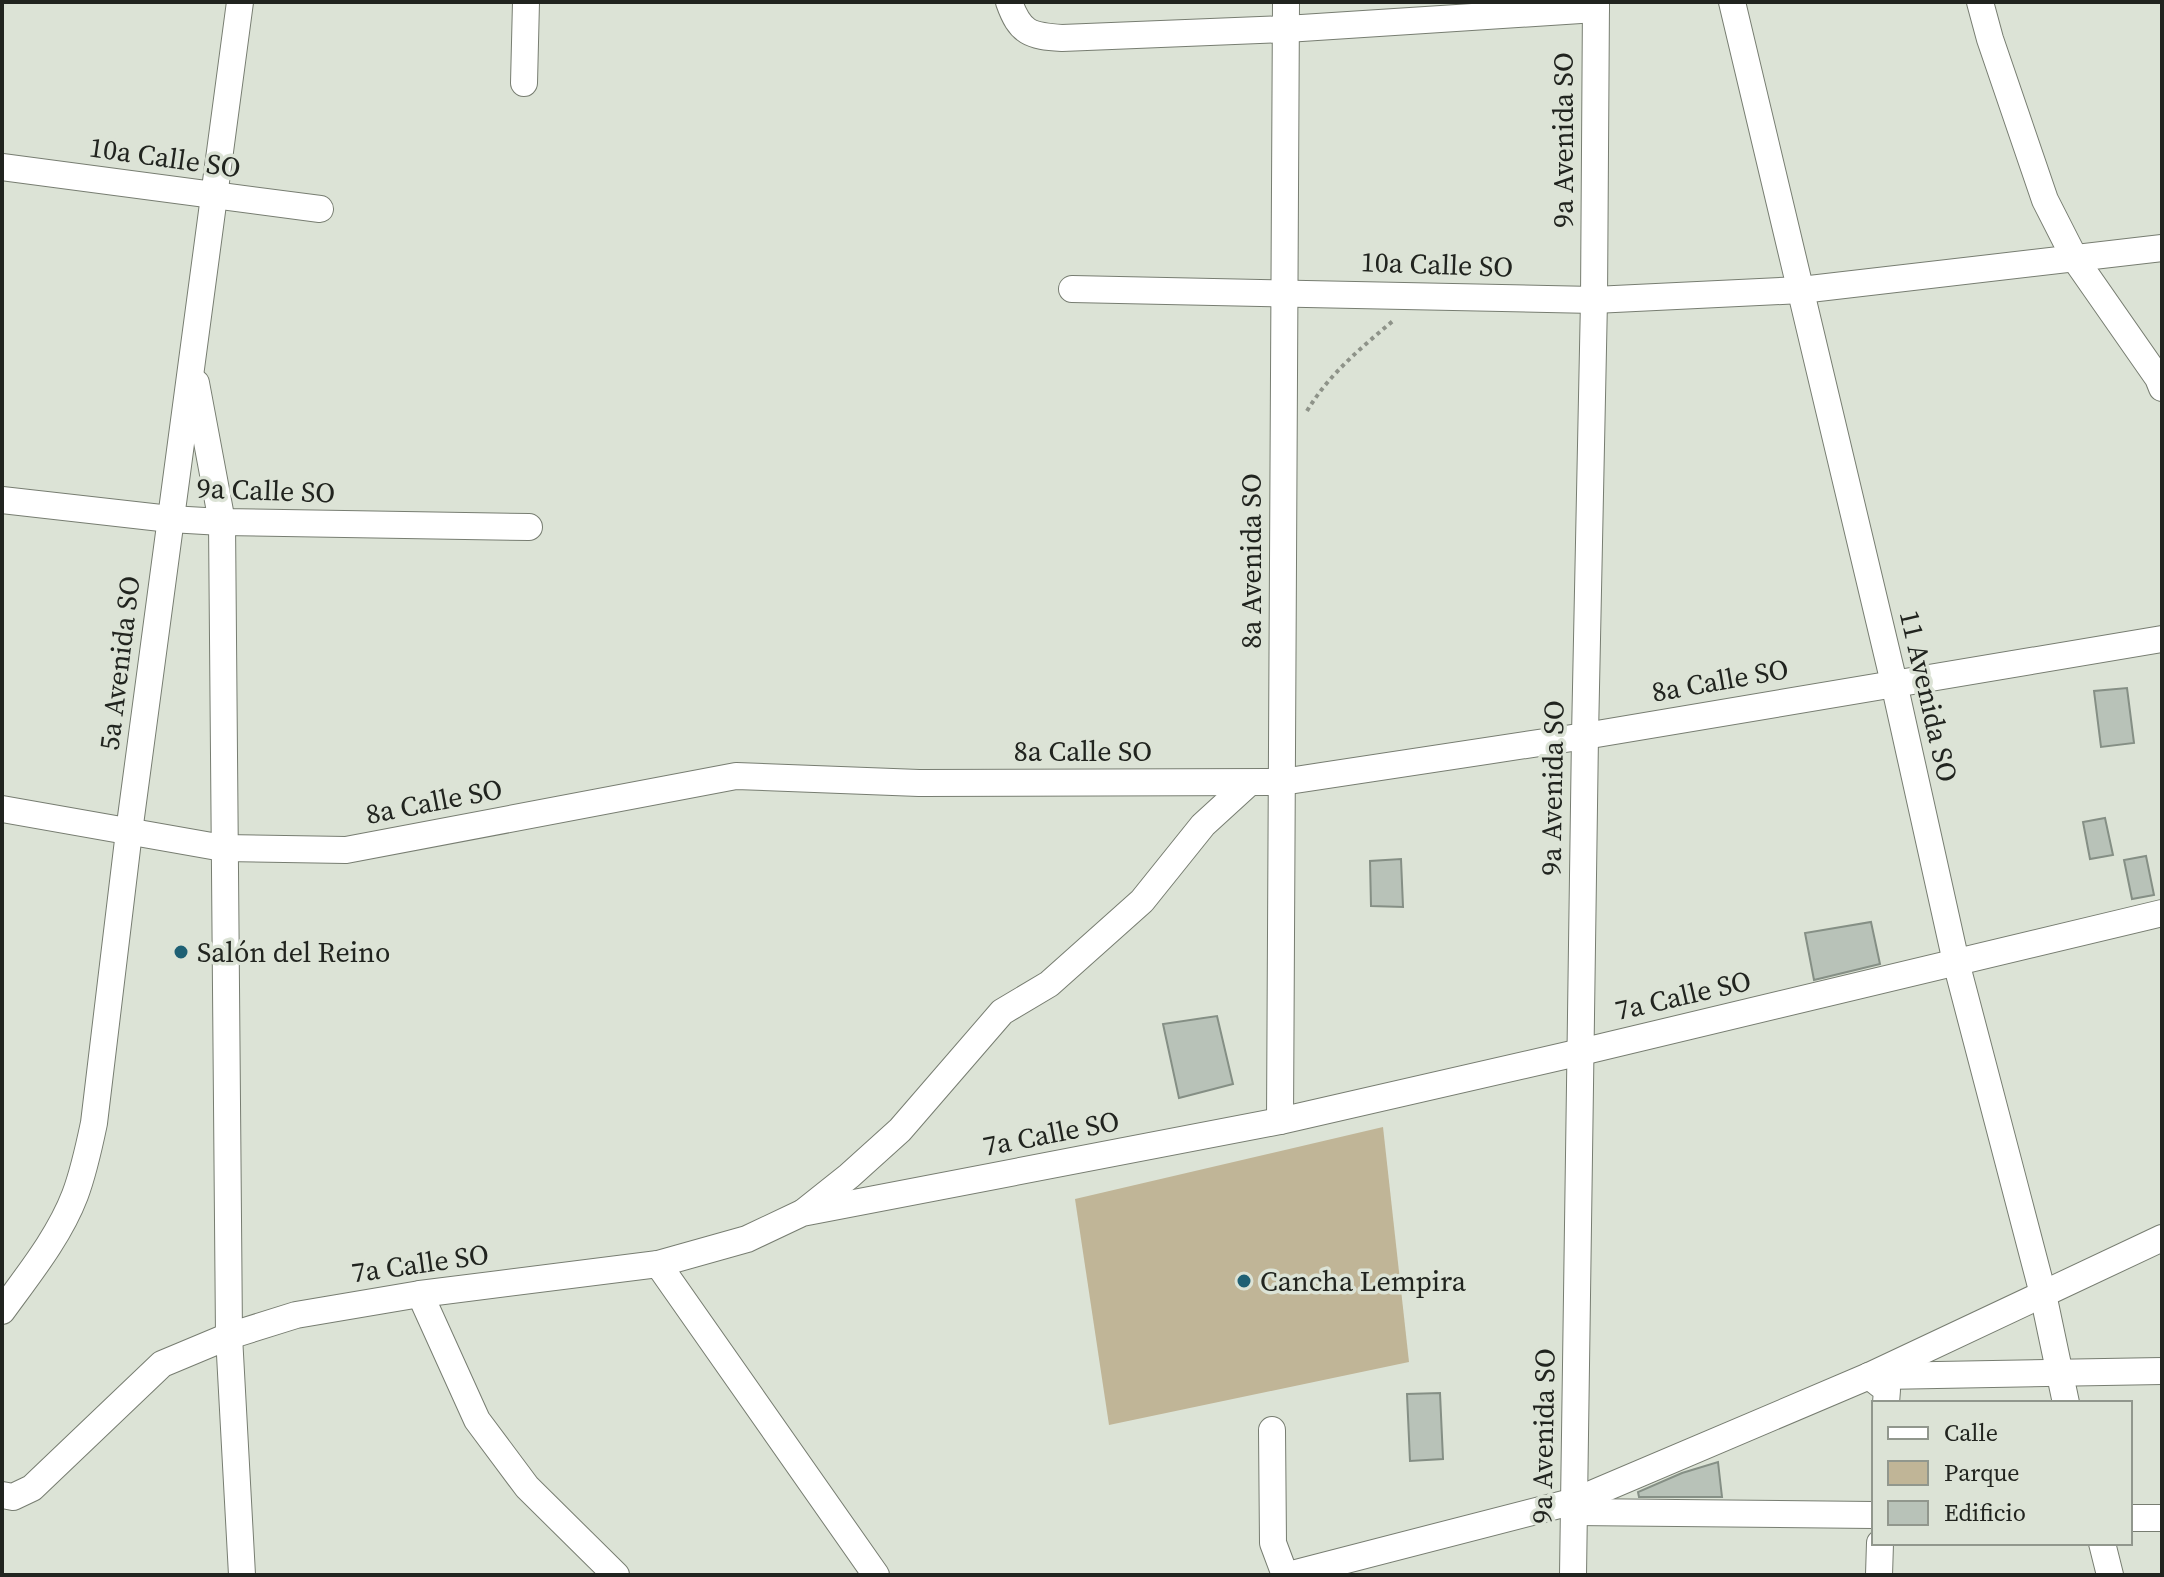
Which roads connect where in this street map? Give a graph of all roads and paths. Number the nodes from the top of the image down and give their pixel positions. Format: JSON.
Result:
{"nodes":[{"id":1,"x":240,"y":2,"type":"edge"},
{"id":2,"x":526,"y":2,"type":"edge"},
{"id":3,"x":1009,"y":2,"type":"edge"},
{"id":4,"x":1286,"y":2,"type":"edge"},
{"id":5,"x":1732,"y":2,"type":"edge"},
{"id":6,"x":1980,"y":2,"type":"edge"},
{"id":7,"x":1596,"y":6,"type":"edge"},
{"id":8,"x":1286,"y":29,"type":"junction"},
{"id":9,"x":524,"y":83,"type":"dead end"},
{"id":10,"x":2,"y":167,"type":"edge"},
{"id":11,"x":212,"y":196,"type":"junction"},
{"id":12,"x":320,"y":209,"type":"dead end"},
{"id":13,"x":2162,"y":248,"type":"edge"},
{"id":14,"x":2075,"y":259,"type":"junction"},
{"id":15,"x":1072,"y":289,"type":"dead end"},
{"id":16,"x":1801,"y":290,"type":"junction"},
{"id":17,"x":1285,"y":292,"type":"junction"},
{"id":18,"x":1424,"y":295,"type":"junction"},
{"id":19,"x":1594,"y":300,"type":"junction"},
{"id":20,"x":191,"y":359,"type":"junction"},
{"id":21,"x":2162,"y":388,"type":"edge"},
{"id":22,"x":1305,"y":413,"type":"dead end"},
{"id":23,"x":2,"y":500,"type":"edge"},
{"id":24,"x":170,"y":519,"type":"junction"},
{"id":25,"x":222,"y":522,"type":"junction"},
{"id":26,"x":529,"y":527,"type":"dead end"},
{"id":27,"x":2162,"y":639,"type":"edge"},
{"id":28,"x":1894,"y":683,"type":"junction"},
{"id":29,"x":1585,"y":736,"type":"junction"},
{"id":30,"x":1282,"y":782,"type":"junction"},
{"id":31,"x":1249,"y":783,"type":"junction"},
{"id":32,"x":2,"y":809,"type":"edge"},
{"id":33,"x":129,"y":832,"type":"junction"},
{"id":34,"x":223,"y":848,"type":"junction"},
{"id":35,"x":2162,"y":913,"type":"edge"},
{"id":36,"x":1956,"y":962,"type":"junction"},
{"id":37,"x":1581,"y":1052,"type":"junction"},
{"id":38,"x":1280,"y":1121,"type":"junction"},
{"id":39,"x":802,"y":1213,"type":"junction"},
{"id":40,"x":2162,"y":1238,"type":"edge"},
{"id":41,"x":658,"y":1264,"type":"junction"},
{"id":42,"x":420,"y":1294,"type":"junction"},
{"id":43,"x":2043,"y":1294,"type":"junction"},
{"id":44,"x":2,"y":1311,"type":"edge"},
{"id":45,"x":229,"y":1336,"type":"junction"},
{"id":46,"x":2058,"y":1371,"type":"junction"},
{"id":47,"x":2162,"y":1371,"type":"edge"},
{"id":48,"x":1869,"y":1376,"type":"junction"},
{"id":49,"x":1886,"y":1401,"type":"edge"},
{"id":50,"x":2066,"y":1401,"type":"edge"},
{"id":51,"x":1272,"y":1430,"type":"dead end"},
{"id":52,"x":2,"y":1495,"type":"edge"},
{"id":53,"x":1574,"y":1506,"type":"junction"},
{"id":54,"x":1872,"y":1515,"type":"edge"},
{"id":55,"x":2132,"y":1518,"type":"edge"},
{"id":56,"x":2162,"y":1518,"type":"edge"},
{"id":57,"x":572,"y":1531,"type":"junction"},
{"id":58,"x":1880,"y":1545,"type":"edge"},
{"id":59,"x":2102,"y":1545,"type":"edge"},
{"id":60,"x":242,"y":1575,"type":"edge"},
{"id":61,"x":586,"y":1575,"type":"edge"},
{"id":62,"x":616,"y":1575,"type":"edge"},
{"id":63,"x":876,"y":1575,"type":"edge"},
{"id":64,"x":1287,"y":1575,"type":"edge"},
{"id":65,"x":1573,"y":1575,"type":"edge"},
{"id":66,"x":1879,"y":1575,"type":"edge"},
{"id":67,"x":2110,"y":1575,"type":"edge"}],
"edges":[{"from":1,"to":11,"type":"street","name":"5a Avenida SO"},
{"from":2,"to":9,"type":"street"},
{"from":3,"to":8,"type":"street"},
{"from":4,"to":8,"type":"street","name":"8a Avenida SO"},
{"from":5,"to":16,"type":"street","name":"11 Avenida SO"},
{"from":6,"to":14,"type":"street"},
{"from":7,"to":8,"type":"street"},
{"from":7,"to":19,"type":"street","name":"9a Avenida SO"},
{"from":8,"to":17,"type":"street","name":"8a Avenida SO"},
{"from":10,"to":11,"type":"street","name":"10a Calle SO"},
{"from":11,"to":12,"type":"street","name":"10a Calle SO"},
{"from":11,"to":20,"type":"street","name":"5a Avenida SO"},
{"from":13,"to":14,"type":"street","name":"10a Calle SO"},
{"from":14,"to":16,"type":"street","name":"10a Calle SO"},
{"from":14,"to":21,"type":"street"},
{"from":15,"to":17,"type":"street","name":"10a Calle SO"},
{"from":16,"to":19,"type":"street","name":"10a Calle SO"},
{"from":16,"to":28,"type":"street","name":"11 Avenida SO"},
{"from":17,"to":18,"type":"street","name":"10a Calle SO"},
{"from":17,"to":30,"type":"street","name":"8a Avenida SO"},
{"from":18,"to":19,"type":"street","name":"10a Calle SO"},
{"from":18,"to":22,"type":"path"},
{"from":19,"to":29,"type":"street","name":"9a Avenida SO"},
{"from":20,"to":24,"type":"street","name":"5a Avenida SO"},
{"from":20,"to":25,"type":"street"},
{"from":23,"to":24,"type":"street","name":"9a Calle SO"},
{"from":24,"to":25,"type":"street","name":"9a Calle SO"},
{"from":24,"to":33,"type":"street","name":"5a Avenida SO"},
{"from":25,"to":26,"type":"street","name":"9a Calle SO"},
{"from":25,"to":34,"type":"street"},
{"from":27,"to":28,"type":"street","name":"8a Calle SO"},
{"from":28,"to":29,"type":"street","name":"8a Calle SO"},
{"from":28,"to":36,"type":"street","name":"11 Avenida SO"},
{"from":29,"to":30,"type":"street","name":"8a Calle SO"},
{"from":29,"to":37,"type":"street","name":"9a Avenida SO"},
{"from":30,"to":31,"type":"street","name":"8a Calle SO"},
{"from":30,"to":38,"type":"street","name":"8a Avenida SO"},
{"from":31,"to":34,"type":"street","name":"8a Calle SO"},
{"from":31,"to":39,"type":"street"},
{"from":32,"to":33,"type":"street","name":"8a Calle SO"},
{"from":33,"to":34,"type":"street","name":"8a Calle SO"},
{"from":33,"to":44,"type":"street","name":"5a Avenida SO"},
{"from":34,"to":45,"type":"street"},
{"from":35,"to":36,"type":"street","name":"7a Calle SO"},
{"from":36,"to":37,"type":"street","name":"7a Calle SO"},
{"from":36,"to":43,"type":"street","name":"11 Avenida SO"},
{"from":37,"to":38,"type":"street","name":"7a Calle SO"},
{"from":37,"to":53,"type":"street","name":"9a Avenida SO"},
{"from":38,"to":39,"type":"street","name":"7a Calle SO"},
{"from":39,"to":41,"type":"street","name":"7a Calle SO"},
{"from":40,"to":43,"type":"street"},
{"from":41,"to":42,"type":"street","name":"7a Calle SO"},
{"from":41,"to":63,"type":"street"},
{"from":42,"to":45,"type":"street","name":"7a Calle SO"},
{"from":42,"to":57,"type":"street"},
{"from":43,"to":46,"type":"street","name":"11 Avenida SO"},
{"from":43,"to":48,"type":"street"},
{"from":45,"to":52,"type":"street","name":"7a Calle SO"},
{"from":45,"to":60,"type":"street"},
{"from":46,"to":47,"type":"street"},
{"from":46,"to":48,"type":"street"},
{"from":46,"to":50,"type":"street","name":"11 Avenida SO"},
{"from":48,"to":49,"type":"street"},
{"from":48,"to":53,"type":"street"},
{"from":51,"to":64,"type":"street"},
{"from":53,"to":54,"type":"street"},
{"from":53,"to":64,"type":"street"},
{"from":53,"to":65,"type":"street","name":"9a Avenida SO"},
{"from":55,"to":56,"type":"street"},
{"from":57,"to":61,"type":"street"},
{"from":57,"to":62,"type":"street"},
{"from":58,"to":66,"type":"street"},
{"from":59,"to":67,"type":"street"}]}
